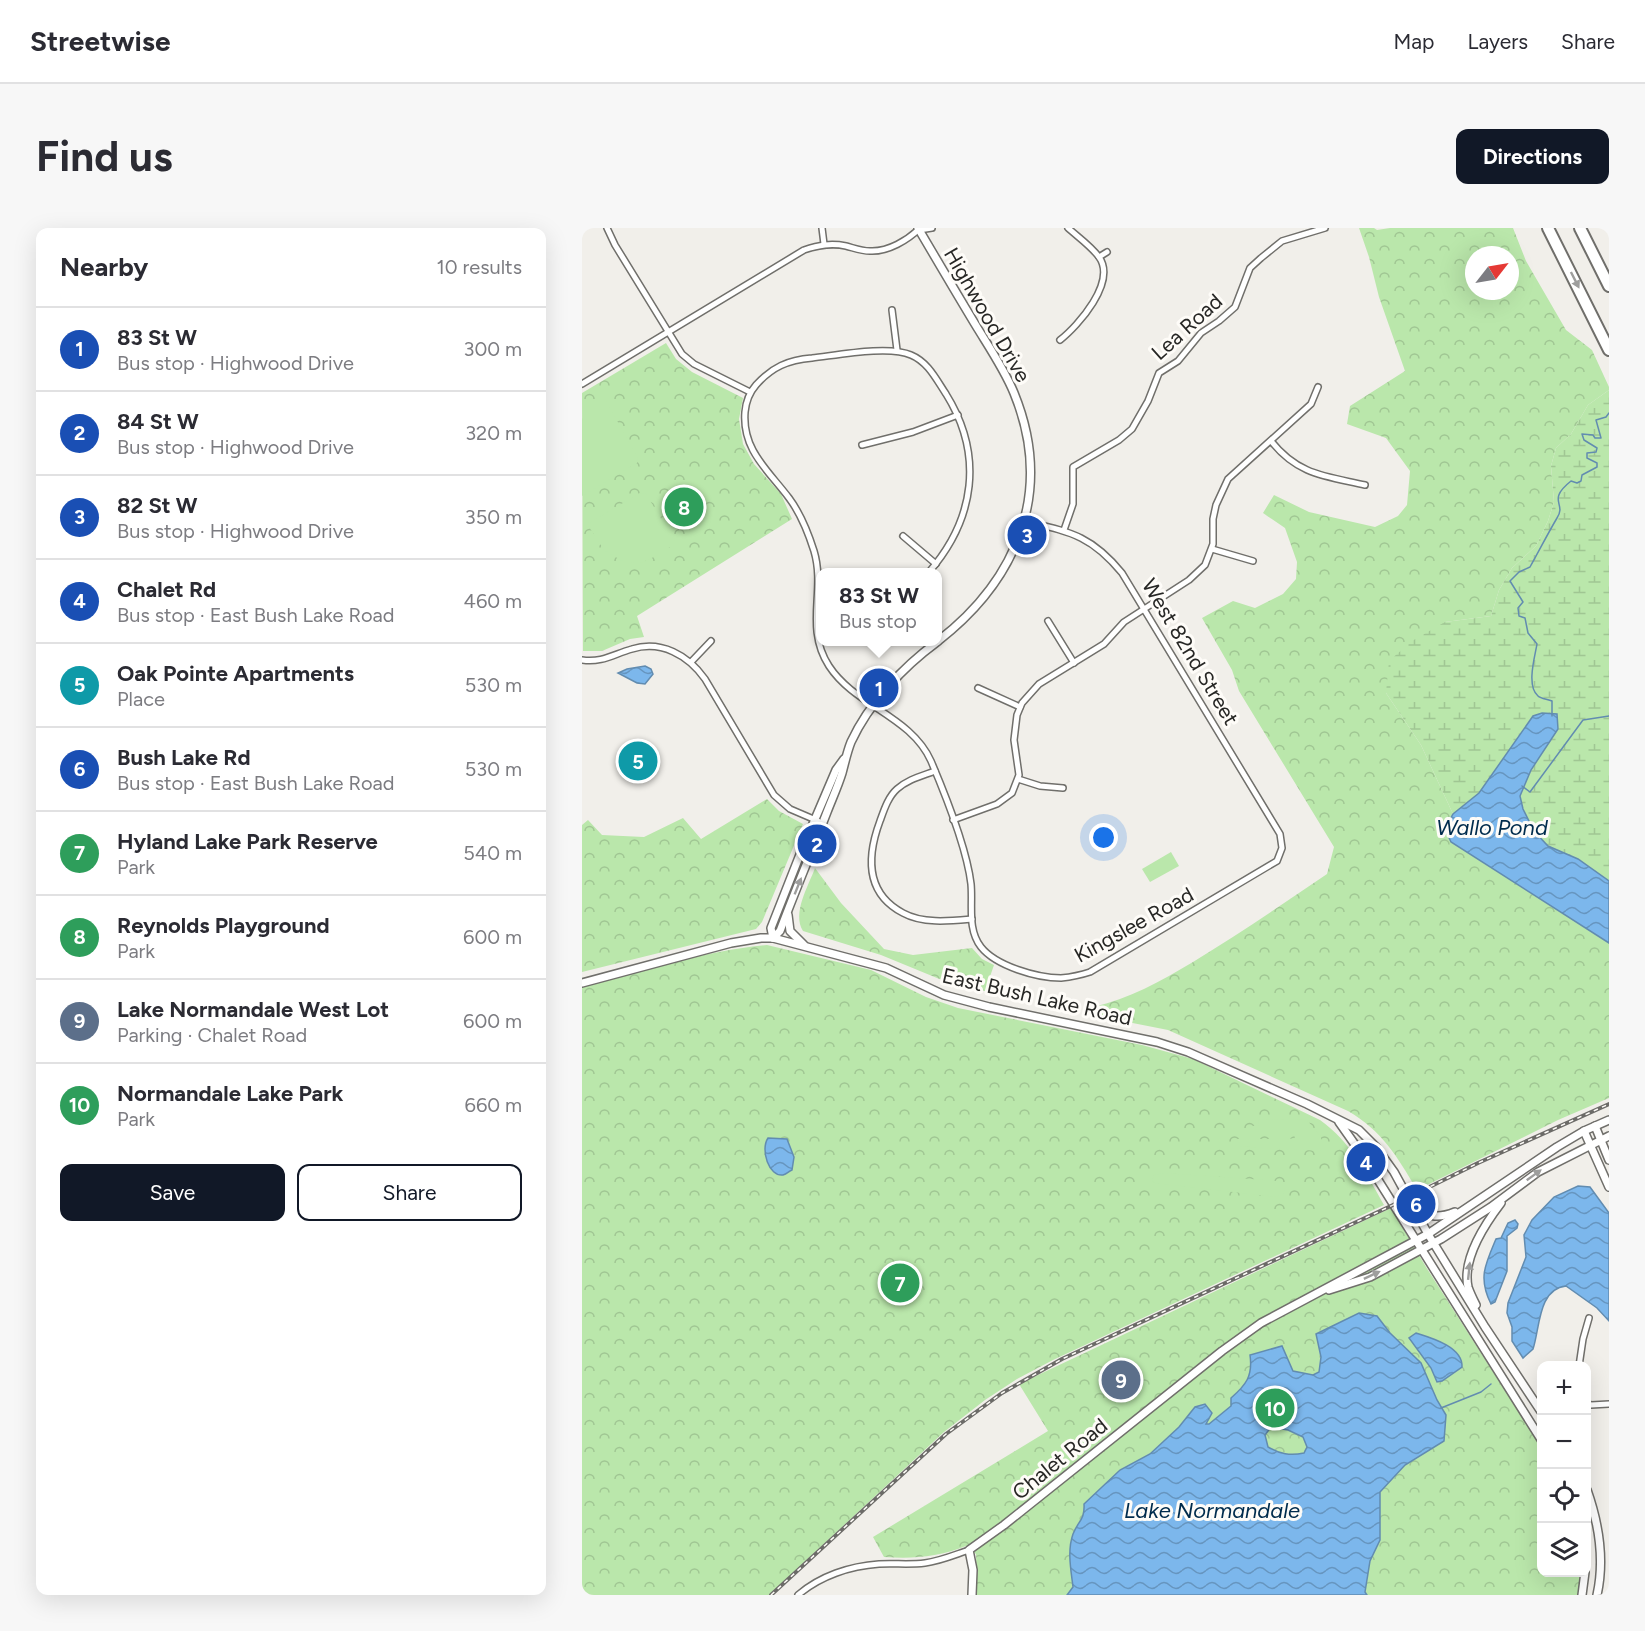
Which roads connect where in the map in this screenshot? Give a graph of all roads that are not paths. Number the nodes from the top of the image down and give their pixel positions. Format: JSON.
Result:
{"nodes":[{"id":1,"x":608,"y":228,"type":"edge"},
{"id":2,"x":822,"y":228,"type":"edge"},
{"id":3,"x":932,"y":228,"type":"edge"},
{"id":4,"x":1068,"y":228,"type":"edge"},
{"id":5,"x":1325,"y":228,"type":"edge"},
{"id":6,"x":1548,"y":228,"type":"edge"},
{"id":7,"x":1580,"y":228,"type":"edge"},
{"id":8,"x":919,"y":229,"type":"edge"},
{"id":9,"x":824,"y":244,"type":"junction"},
{"id":10,"x":1107,"y":252,"type":"dead end"},
{"id":11,"x":1099,"y":257,"type":"junction"},
{"id":12,"x":1609,"y":286,"type":"edge"},
{"id":13,"x":892,"y":310,"type":"dead end"},
{"id":14,"x":667,"y":332,"type":"junction"},
{"id":15,"x":1060,"y":340,"type":"dead end"},
{"id":16,"x":897,"y":350,"type":"junction"},
{"id":17,"x":1609,"y":350,"type":"edge"},
{"id":18,"x":582,"y":384,"type":"edge"},
{"id":19,"x":1318,"y":387,"type":"dead end"},
{"id":20,"x":750,"y":392,"type":"junction"},
{"id":21,"x":958,"y":415,"type":"junction"},
{"id":22,"x":1271,"y":441,"type":"junction"},
{"id":23,"x":862,"y":445,"type":"dead end"},
{"id":24,"x":1365,"y":485,"type":"dead end"},
{"id":25,"x":1024,"y":521,"type":"junction"},
{"id":26,"x":1064,"y":530,"type":"junction"},
{"id":27,"x":903,"y":536,"type":"dead end"},
{"id":28,"x":1212,"y":549,"type":"junction"},
{"id":29,"x":1253,"y":561,"type":"dead end"},
{"id":30,"x":936,"y":564,"type":"junction"},
{"id":31,"x":816,"y":568,"type":"edge"},
{"id":32,"x":933,"y":568,"type":"edge"},
{"id":33,"x":816,"y":599,"type":"edge"},
{"id":34,"x":1144,"y":609,"type":"junction"},
{"id":35,"x":1048,"y":621,"type":"dead end"},
{"id":36,"x":816,"y":628,"type":"edge"},
{"id":37,"x":942,"y":637,"type":"edge"},
{"id":38,"x":711,"y":641,"type":"dead end"},
{"id":39,"x":820,"y":646,"type":"edge"},
{"id":40,"x":931,"y":646,"type":"edge"},
{"id":41,"x":582,"y":660,"type":"edge"},
{"id":42,"x":691,"y":662,"type":"junction"},
{"id":43,"x":1074,"y":663,"type":"junction"},
{"id":44,"x":978,"y":688,"type":"dead end"},
{"id":45,"x":874,"y":705,"type":"junction"},
{"id":46,"x":1020,"y":707,"type":"junction"},
{"id":47,"x":845,"y":757,"type":"junction"},
{"id":48,"x":934,"y":771,"type":"junction"},
{"id":49,"x":1018,"y":779,"type":"junction"},
{"id":50,"x":1063,"y":788,"type":"dead end"},
{"id":51,"x":814,"y":819,"type":"junction"},
{"id":52,"x":953,"y":820,"type":"junction"},
{"id":53,"x":823,"y":823,"type":"junction"},
{"id":54,"x":1282,"y":848,"type":"joint"},
{"id":55,"x":788,"y":910,"type":"junction"},
{"id":56,"x":972,"y":920,"type":"junction"},
{"id":57,"x":773,"y":938,"type":"junction"},
{"id":58,"x":806,"y":947,"type":"junction"},
{"id":59,"x":582,"y":983,"type":"edge"},
{"id":60,"x":1337,"y":1120,"type":"junction"},
{"id":61,"x":1609,"y":1120,"type":"edge"},
{"id":62,"x":1595,"y":1126,"type":"junction"},
{"id":63,"x":1584,"y":1131,"type":"junction"},
{"id":64,"x":1609,"y":1136,"type":"edge"},
{"id":65,"x":1601,"y":1140,"type":"junction"},
{"id":66,"x":1589,"y":1144,"type":"junction"},
{"id":67,"x":1609,"y":1160,"type":"edge"},
{"id":68,"x":1609,"y":1187,"type":"edge"},
{"id":69,"x":1507,"y":1196,"type":"junction"},
{"id":70,"x":1413,"y":1206,"type":"junction"},
{"id":71,"x":1469,"y":1207,"type":"junction"},
{"id":72,"x":1428,"y":1234,"type":"junction"},
{"id":73,"x":1415,"y":1241,"type":"junction"},
{"id":74,"x":1434,"y":1243,"type":"junction"},
{"id":75,"x":1420,"y":1250,"type":"junction"},
{"id":76,"x":1321,"y":1293,"type":"junction"},
{"id":77,"x":1589,"y":1318,"type":"dead end"},
{"id":78,"x":1485,"y":1327,"type":"junction"},
{"id":79,"x":1580,"y":1361,"type":"edge"},
{"id":80,"x":1609,"y":1404,"type":"edge"},
{"id":81,"x":1537,"y":1405,"type":"edge"},
{"id":82,"x":1591,"y":1405,"type":"edge"},
{"id":83,"x":1537,"y":1433,"type":"edge"},
{"id":84,"x":1591,"y":1503,"type":"edge"},
{"id":85,"x":969,"y":1550,"type":"junction"},
{"id":86,"x":1584,"y":1577,"type":"edge"},
{"id":87,"x":798,"y":1595,"type":"edge"},
{"id":88,"x":972,"y":1595,"type":"edge"},
{"id":89,"x":1582,"y":1595,"type":"edge"},
{"id":90,"x":1597,"y":1595,"type":"edge"}],
"edges":[{"from":1,"to":14,"type":"street"},
{"from":2,"to":9,"type":"street"},
{"from":3,"to":8,"type":"street"},
{"from":4,"to":11,"type":"street"},
{"from":5,"to":26,"type":"street","name":"Lea Road"},
{"from":6,"to":17,"type":"highway","one_way":true},
{"from":7,"to":12,"type":"highway"},
{"from":8,"to":9,"type":"street"},
{"from":8,"to":25,"type":"street","name":"Highwood Drive"},
{"from":9,"to":14,"type":"street"},
{"from":10,"to":11,"type":"street"},
{"from":11,"to":15,"type":"street"},
{"from":13,"to":16,"type":"street"},
{"from":14,"to":18,"type":"street"},
{"from":14,"to":20,"type":"street"},
{"from":16,"to":20,"type":"street"},
{"from":16,"to":21,"type":"street"},
{"from":19,"to":22,"type":"street"},
{"from":20,"to":31,"type":"street"},
{"from":21,"to":23,"type":"street"},
{"from":21,"to":30,"type":"street"},
{"from":22,"to":24,"type":"street"},
{"from":22,"to":28,"type":"street"},
{"from":25,"to":26,"type":"street","name":"West 82nd Street"},
{"from":25,"to":37,"type":"street","name":"Highwood Drive"},
{"from":26,"to":34,"type":"street","name":"West 82nd Street"},
{"from":27,"to":30,"type":"street"},
{"from":28,"to":29,"type":"street"},
{"from":28,"to":34,"type":"street"},
{"from":30,"to":32,"type":"street"},
{"from":33,"to":36,"type":"street"},
{"from":34,"to":43,"type":"street"},
{"from":34,"to":54,"type":"street","name":"West 82nd Street"},
{"from":35,"to":43,"type":"street"},
{"from":38,"to":42,"type":"street"},
{"from":39,"to":45,"type":"street"},
{"from":40,"to":45,"type":"street","name":"Highwood Drive"},
{"from":41,"to":42,"type":"street"},
{"from":42,"to":51,"type":"street"},
{"from":43,"to":46,"type":"street"},
{"from":44,"to":46,"type":"street"},
{"from":45,"to":47,"type":"street","name":"Highwood Drive"},
{"from":45,"to":48,"type":"street"},
{"from":46,"to":49,"type":"street"},
{"from":47,"to":51,"type":"street","name":"Highwood Drive"},
{"from":47,"to":53,"type":"street","name":"Highwood Drive"},
{"from":48,"to":52,"type":"street"},
{"from":48,"to":56,"type":"street"},
{"from":49,"to":50,"type":"street"},
{"from":49,"to":52,"type":"street"},
{"from":51,"to":53,"type":"street"},
{"from":51,"to":57,"type":"street","name":"Highwood Drive"},
{"from":52,"to":56,"type":"street"},
{"from":55,"to":53,"type":"street","name":"Highwood Drive","one_way":true},
{"from":54,"to":56,"type":"street","name":"Kingslee Road"},
{"from":55,"to":57,"type":"street","name":"Highwood Drive"},
{"from":55,"to":58,"type":"street"},
{"from":57,"to":58,"type":"street","name":"East Bush Lake Road"},
{"from":57,"to":59,"type":"street","name":"East Bush Lake Road"},
{"from":58,"to":60,"type":"street","name":"East Bush Lake Road"},
{"from":60,"to":70,"type":"street","name":"East Bush Lake Road"},
{"from":60,"to":73,"type":"street","name":"East Bush Lake Road"},
{"from":61,"to":62,"type":"street"},
{"from":62,"to":63,"type":"street"},
{"from":62,"to":65,"type":"street"},
{"from":63,"to":66,"type":"street"},
{"from":63,"to":71,"type":"street"},
{"from":64,"to":65,"type":"street"},
{"from":65,"to":66,"type":"street"},
{"from":65,"to":67,"type":"street"},
{"from":66,"to":68,"type":"street"},
{"from":69,"to":66,"type":"street","one_way":true},
{"from":69,"to":74,"type":"street"},
{"from":78,"to":69,"type":"street","one_way":true},
{"from":70,"to":71,"type":"street"},
{"from":70,"to":72,"type":"street","name":"East Bush Lake Road"},
{"from":71,"to":72,"type":"street"},
{"from":72,"to":73,"type":"street","name":"Chalet Road"},
{"from":72,"to":74,"type":"street","name":"East Bush Lake Road"},
{"from":73,"to":75,"type":"street","name":"East Bush Lake Road"},
{"from":73,"to":76,"type":"street","name":"Chalet Road"},
{"from":74,"to":75,"type":"street","name":"Chalet Road"},
{"from":74,"to":78,"type":"street","name":"East Bush Lake Road"},
{"from":76,"to":75,"type":"street","name":"Chalet Road","one_way":true},
{"from":75,"to":83,"type":"street","name":"East Bush Lake Road"},
{"from":76,"to":85,"type":"street","name":"Chalet Road"},
{"from":77,"to":79,"type":"street"},
{"from":78,"to":81,"type":"street"},
{"from":80,"to":82,"type":"street"},
{"from":84,"to":90,"type":"street"},
{"from":85,"to":87,"type":"street","name":"Chalet Road"},
{"from":85,"to":88,"type":"street"},
{"from":86,"to":89,"type":"street"}]}
